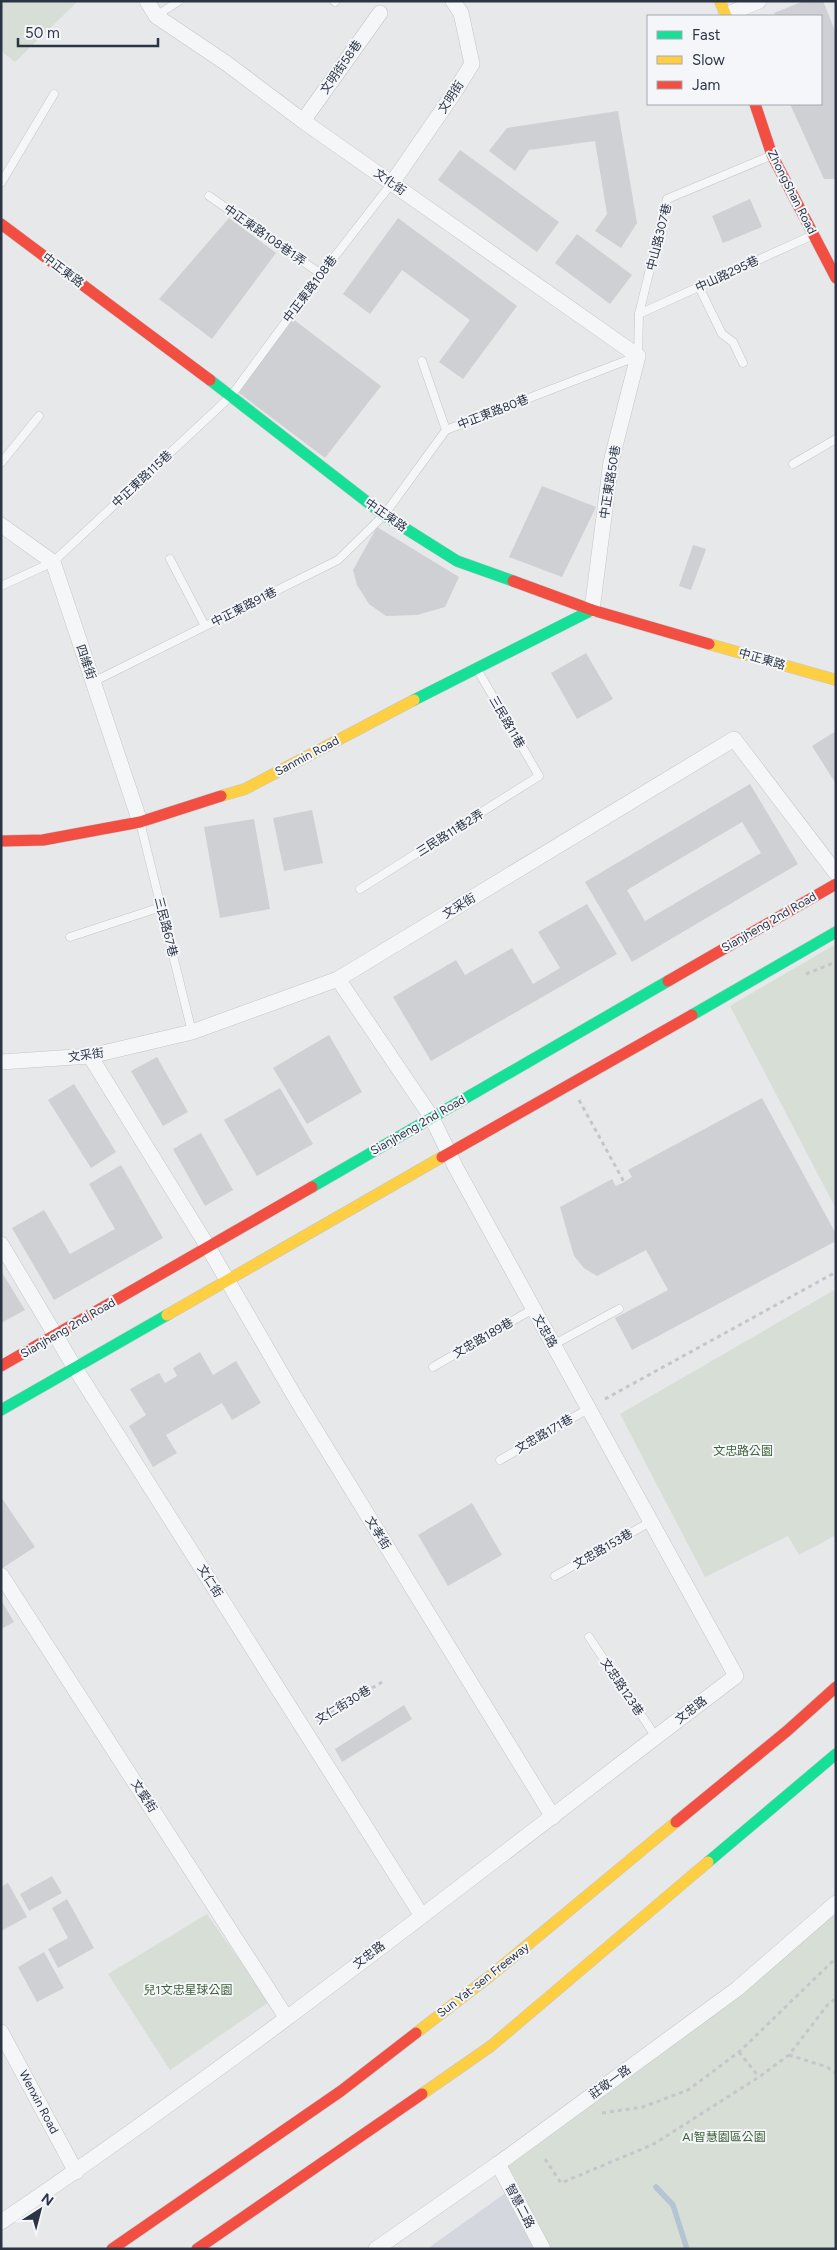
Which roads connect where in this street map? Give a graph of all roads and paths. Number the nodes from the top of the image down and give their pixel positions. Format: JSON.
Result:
{"nodes":[{"id":1,"x":147,"y":1,"type":"edge"},
{"id":2,"x":179,"y":1,"type":"edge"},
{"id":3,"x":453,"y":1,"type":"edge"},
{"id":4,"x":759,"y":1,"type":"edge"},
{"id":5,"x":724,"y":11,"type":"edge"},
{"id":6,"x":380,"y":13,"type":"dead end"},
{"id":7,"x":156,"y":16,"type":"junction"},
{"id":8,"x":54,"y":94,"type":"dead end"},
{"id":9,"x":755,"y":105,"type":"edge"},
{"id":10,"x":303,"y":121,"type":"junction"},
{"id":11,"x":772,"y":155,"type":"junction"},
{"id":12,"x":1,"y":182,"type":"edge"},
{"id":13,"x":392,"y":183,"type":"junction"},
{"id":14,"x":209,"y":196,"type":"dead end"},
{"id":15,"x":1,"y":224,"type":"edge"},
{"id":16,"x":814,"y":234,"type":"junction"},
{"id":17,"x":321,"y":274,"type":"junction"},
{"id":18,"x":836,"y":278,"type":"edge"},
{"id":19,"x":699,"y":287,"type":"junction"},
{"id":20,"x":639,"y":314,"type":"junction"},
{"id":21,"x":638,"y":356,"type":"junction"},
{"id":22,"x":422,"y":361,"type":"dead end"},
{"id":23,"x":743,"y":363,"type":"dead end"},
{"id":24,"x":231,"y":396,"type":"junction"},
{"id":25,"x":39,"y":416,"type":"dead end"},
{"id":26,"x":446,"y":430,"type":"junction"},
{"id":27,"x":836,"y":439,"type":"edge"},
{"id":28,"x":1,"y":463,"type":"edge"},
{"id":29,"x":793,"y":464,"type":"dead end"},
{"id":30,"x":384,"y":515,"type":"junction"},
{"id":31,"x":1,"y":525,"type":"edge"},
{"id":32,"x":170,"y":559,"type":"dead end"},
{"id":33,"x":53,"y":562,"type":"junction"},
{"id":34,"x":1,"y":586,"type":"edge"},
{"id":35,"x":592,"y":610,"type":"junction"},
{"id":36,"x":206,"y":626,"type":"junction"},
{"id":37,"x":476,"y":666,"type":"junction"},
{"id":38,"x":836,"y":680,"type":"edge"},
{"id":39,"x":93,"y":682,"type":"junction"},
{"id":40,"x":539,"y":776,"type":"joint"},
{"id":41,"x":140,"y":822,"type":"junction"},
{"id":42,"x":1,"y":841,"type":"edge"},
{"id":43,"x":836,"y":873,"type":"edge"},
{"id":44,"x":836,"y":884,"type":"edge"},
{"id":45,"x":360,"y":889,"type":"dead end"},
{"id":46,"x":161,"y":907,"type":"junction"},
{"id":47,"x":836,"y":932,"type":"edge"},
{"id":48,"x":70,"y":937,"type":"dead end"},
{"id":49,"x":338,"y":979,"type":"junction"},
{"id":50,"x":192,"y":1032,"type":"junction"},
{"id":51,"x":90,"y":1056,"type":"junction"},
{"id":52,"x":1,"y":1062,"type":"edge"},
{"id":53,"x":570,"y":1085,"type":"junction"},
{"id":54,"x":432,"y":1118,"type":"junction"},
{"id":55,"x":449,"y":1154,"type":"junction"},
{"id":56,"x":624,"y":1182,"type":"dead end"},
{"id":57,"x":1,"y":1244,"type":"edge"},
{"id":58,"x":208,"y":1247,"type":"junction"},
{"id":59,"x":836,"y":1272,"type":"edge"},
{"id":60,"x":227,"y":1281,"type":"junction"},
{"id":61,"x":533,"y":1309,"type":"junction"},
{"id":62,"x":619,"y":1309,"type":"dead end"},
{"id":63,"x":55,"y":1335,"type":"junction"},
{"id":64,"x":553,"y":1345,"type":"junction"},
{"id":65,"x":1,"y":1366,"type":"edge"},
{"id":66,"x":433,"y":1367,"type":"dead end"},
{"id":67,"x":76,"y":1368,"type":"junction"},
{"id":68,"x":605,"y":1399,"type":"dead end"},
{"id":69,"x":588,"y":1409,"type":"junction"},
{"id":70,"x":1,"y":1410,"type":"edge"},
{"id":71,"x":500,"y":1460,"type":"dead end"},
{"id":72,"x":650,"y":1522,"type":"junction"},
{"id":73,"x":1,"y":1575,"type":"edge"},
{"id":74,"x":555,"y":1576,"type":"dead end"},
{"id":75,"x":589,"y":1637,"type":"dead end"},
{"id":76,"x":382,"y":1682,"type":"dead end"},
{"id":77,"x":836,"y":1688,"type":"edge"},
{"id":78,"x":304,"y":1729,"type":"junction"},
{"id":79,"x":656,"y":1737,"type":"junction"},
{"id":80,"x":836,"y":1754,"type":"edge"},
{"id":81,"x":553,"y":1817,"type":"junction"},
{"id":82,"x":836,"y":1904,"type":"edge"},
{"id":83,"x":422,"y":1916,"type":"junction"},
{"id":84,"x":836,"y":1958,"type":"edge"},
{"id":85,"x":836,"y":1999,"type":"edge"},
{"id":86,"x":286,"y":2017,"type":"junction"},
{"id":87,"x":1,"y":2032,"type":"edge"},
{"id":88,"x":738,"y":2052,"type":"junction"},
{"id":89,"x":789,"y":2055,"type":"junction"},
{"id":90,"x":836,"y":2073,"type":"edge"},
{"id":91,"x":759,"y":2077,"type":"junction"},
{"id":92,"x":602,"y":2113,"type":"dead end"},
{"id":93,"x":545,"y":2159,"type":"dead end"},
{"id":94,"x":498,"y":2164,"type":"junction"},
{"id":95,"x":76,"y":2172,"type":"junction"},
{"id":96,"x":1,"y":2222,"type":"edge"},
{"id":97,"x":112,"y":2249,"type":"edge"},
{"id":98,"x":197,"y":2249,"type":"edge"},
{"id":99,"x":376,"y":2249,"type":"edge"},
{"id":100,"x":543,"y":2249,"type":"edge"}],
"edges":[{"from":1,"to":7,"type":"street","name":"文化街"},
{"from":2,"to":7,"type":"lane"},
{"from":3,"to":13,"type":"street","name":"文明街"},
{"from":4,"to":5,"type":"street"},
{"from":6,"to":10,"type":"street","name":"文明街58巷"},
{"from":7,"to":10,"type":"street","name":"文化街"},
{"from":8,"to":12,"type":"lane"},
{"from":9,"to":11,"type":"main road","name":"ZhongShan Road"},
{"from":10,"to":13,"type":"street","name":"文化街"},
{"from":11,"to":16,"type":"main road","name":"ZhongShan Road"},
{"from":11,"to":20,"type":"lane","name":"中山路307巷"},
{"from":13,"to":17,"type":"lane","name":"中正東路108巷"},
{"from":13,"to":21,"type":"street","name":"文化街"},
{"from":14,"to":17,"type":"lane","name":"中正東路108巷1弄"},
{"from":15,"to":24,"type":"main road","name":"中正東路"},
{"from":16,"to":18,"type":"main road","name":"ZhongShan Road"},
{"from":16,"to":19,"type":"lane","name":"中山路295巷"},
{"from":17,"to":24,"type":"lane","name":"中正東路108巷"},
{"from":19,"to":20,"type":"lane","name":"中山路295巷"},
{"from":19,"to":23,"type":"lane"},
{"from":20,"to":21,"type":"lane","name":"中山路307巷"},
{"from":21,"to":26,"type":"lane","name":"中正東路80巷"},
{"from":21,"to":35,"type":"street","name":"中正東路50巷"},
{"from":22,"to":26,"type":"lane"},
{"from":24,"to":30,"type":"main road","name":"中正東路"},
{"from":24,"to":33,"type":"lane","name":"中正東路115巷"},
{"from":25,"to":28,"type":"lane"},
{"from":26,"to":30,"type":"lane","name":"中正東路80巷"},
{"from":27,"to":29,"type":"lane"},
{"from":30,"to":35,"type":"main road","name":"中正東路"},
{"from":30,"to":36,"type":"lane","name":"中正東路91巷"},
{"from":31,"to":33,"type":"street"},
{"from":32,"to":36,"type":"lane"},
{"from":33,"to":34,"type":"lane","name":"中正東路115巷"},
{"from":33,"to":39,"type":"street","name":"四維街"},
{"from":35,"to":37,"type":"main road","name":"Sanmin Road"},
{"from":35,"to":38,"type":"main road","name":"中正東路"},
{"from":36,"to":39,"type":"lane","name":"中正東路91巷"},
{"from":37,"to":40,"type":"lane","name":"三民路11巷"},
{"from":37,"to":41,"type":"main road","name":"Sanmin Road"},
{"from":39,"to":41,"type":"street","name":"四維街"},
{"from":40,"to":45,"type":"lane","name":"三民路11巷2弄"},
{"from":41,"to":42,"type":"main road","name":"Sanmin Road"},
{"from":41,"to":46,"type":"lane","name":"三民路67巷"},
{"from":43,"to":49,"type":"street","name":"文采街"},
{"from":44,"to":54,"type":"main road","name":"Sianjheng 2nd Road"},
{"from":46,"to":48,"type":"lane"},
{"from":46,"to":50,"type":"lane","name":"三民路67巷"},
{"from":47,"to":53,"type":"main road"},
{"from":49,"to":50,"type":"street","name":"文采街"},
{"from":49,"to":54,"type":"street","name":"文忠路"},
{"from":50,"to":51,"type":"street","name":"文采街"},
{"from":51,"to":52,"type":"street","name":"文采街"},
{"from":51,"to":58,"type":"street","name":"文孝街"},
{"from":53,"to":55,"type":"main road"},
{"from":53,"to":56,"type":"path"},
{"from":54,"to":55,"type":"street","name":"文忠路"},
{"from":54,"to":58,"type":"main road","name":"Sianjheng 2nd Road"},
{"from":55,"to":60,"type":"main road"},
{"from":55,"to":61,"type":"street","name":"文忠路"},
{"from":57,"to":63,"type":"street","name":"文仁街"},
{"from":58,"to":60,"type":"street","name":"文孝街"},
{"from":58,"to":63,"type":"main road","name":"Sianjheng 2nd Road"},
{"from":59,"to":68,"type":"path"},
{"from":60,"to":67,"type":"main road"},
{"from":60,"to":81,"type":"street","name":"文孝街"},
{"from":61,"to":64,"type":"street","name":"文忠路"},
{"from":61,"to":66,"type":"lane","name":"文忠路189巷"},
{"from":62,"to":64,"type":"lane"},
{"from":63,"to":65,"type":"main road","name":"Sianjheng 2nd Road"},
{"from":63,"to":67,"type":"street","name":"文仁街"},
{"from":64,"to":69,"type":"street","name":"文忠路"},
{"from":67,"to":70,"type":"main road"},
{"from":67,"to":78,"type":"street","name":"文仁街"},
{"from":69,"to":71,"type":"lane","name":"文忠路171巷"},
{"from":69,"to":72,"type":"street","name":"文忠路"},
{"from":72,"to":74,"type":"lane","name":"文忠路153巷"},
{"from":72,"to":79,"type":"street","name":"文忠路"},
{"from":73,"to":86,"type":"street","name":"文愛街"},
{"from":75,"to":79,"type":"lane","name":"文忠路123巷"},
{"from":76,"to":78,"type":"path","name":"文仁街30巷"},
{"from":77,"to":97,"type":"main road","name":"Sun Yat-sen Freeway"},
{"from":78,"to":83,"type":"street","name":"文仁街"},
{"from":79,"to":81,"type":"street","name":"文忠路"},
{"from":80,"to":98,"type":"main road"},
{"from":81,"to":83,"type":"street","name":"文忠路"},
{"from":82,"to":94,"type":"street","name":"莊敬一路"},
{"from":83,"to":86,"type":"street","name":"文忠路"},
{"from":84,"to":88,"type":"path"},
{"from":85,"to":89,"type":"path"},
{"from":86,"to":95,"type":"street","name":"文忠路"},
{"from":87,"to":95,"type":"street","name":"Wenxin Road"},
{"from":88,"to":91,"type":"path"},
{"from":88,"to":92,"type":"path"},
{"from":89,"to":90,"type":"path"},
{"from":89,"to":91,"type":"path"},
{"from":91,"to":93,"type":"path"},
{"from":94,"to":99,"type":"street","name":"莊敬一路"},
{"from":94,"to":100,"type":"street","name":"智慧二路"},
{"from":95,"to":96,"type":"street","name":"文忠路"}]}
